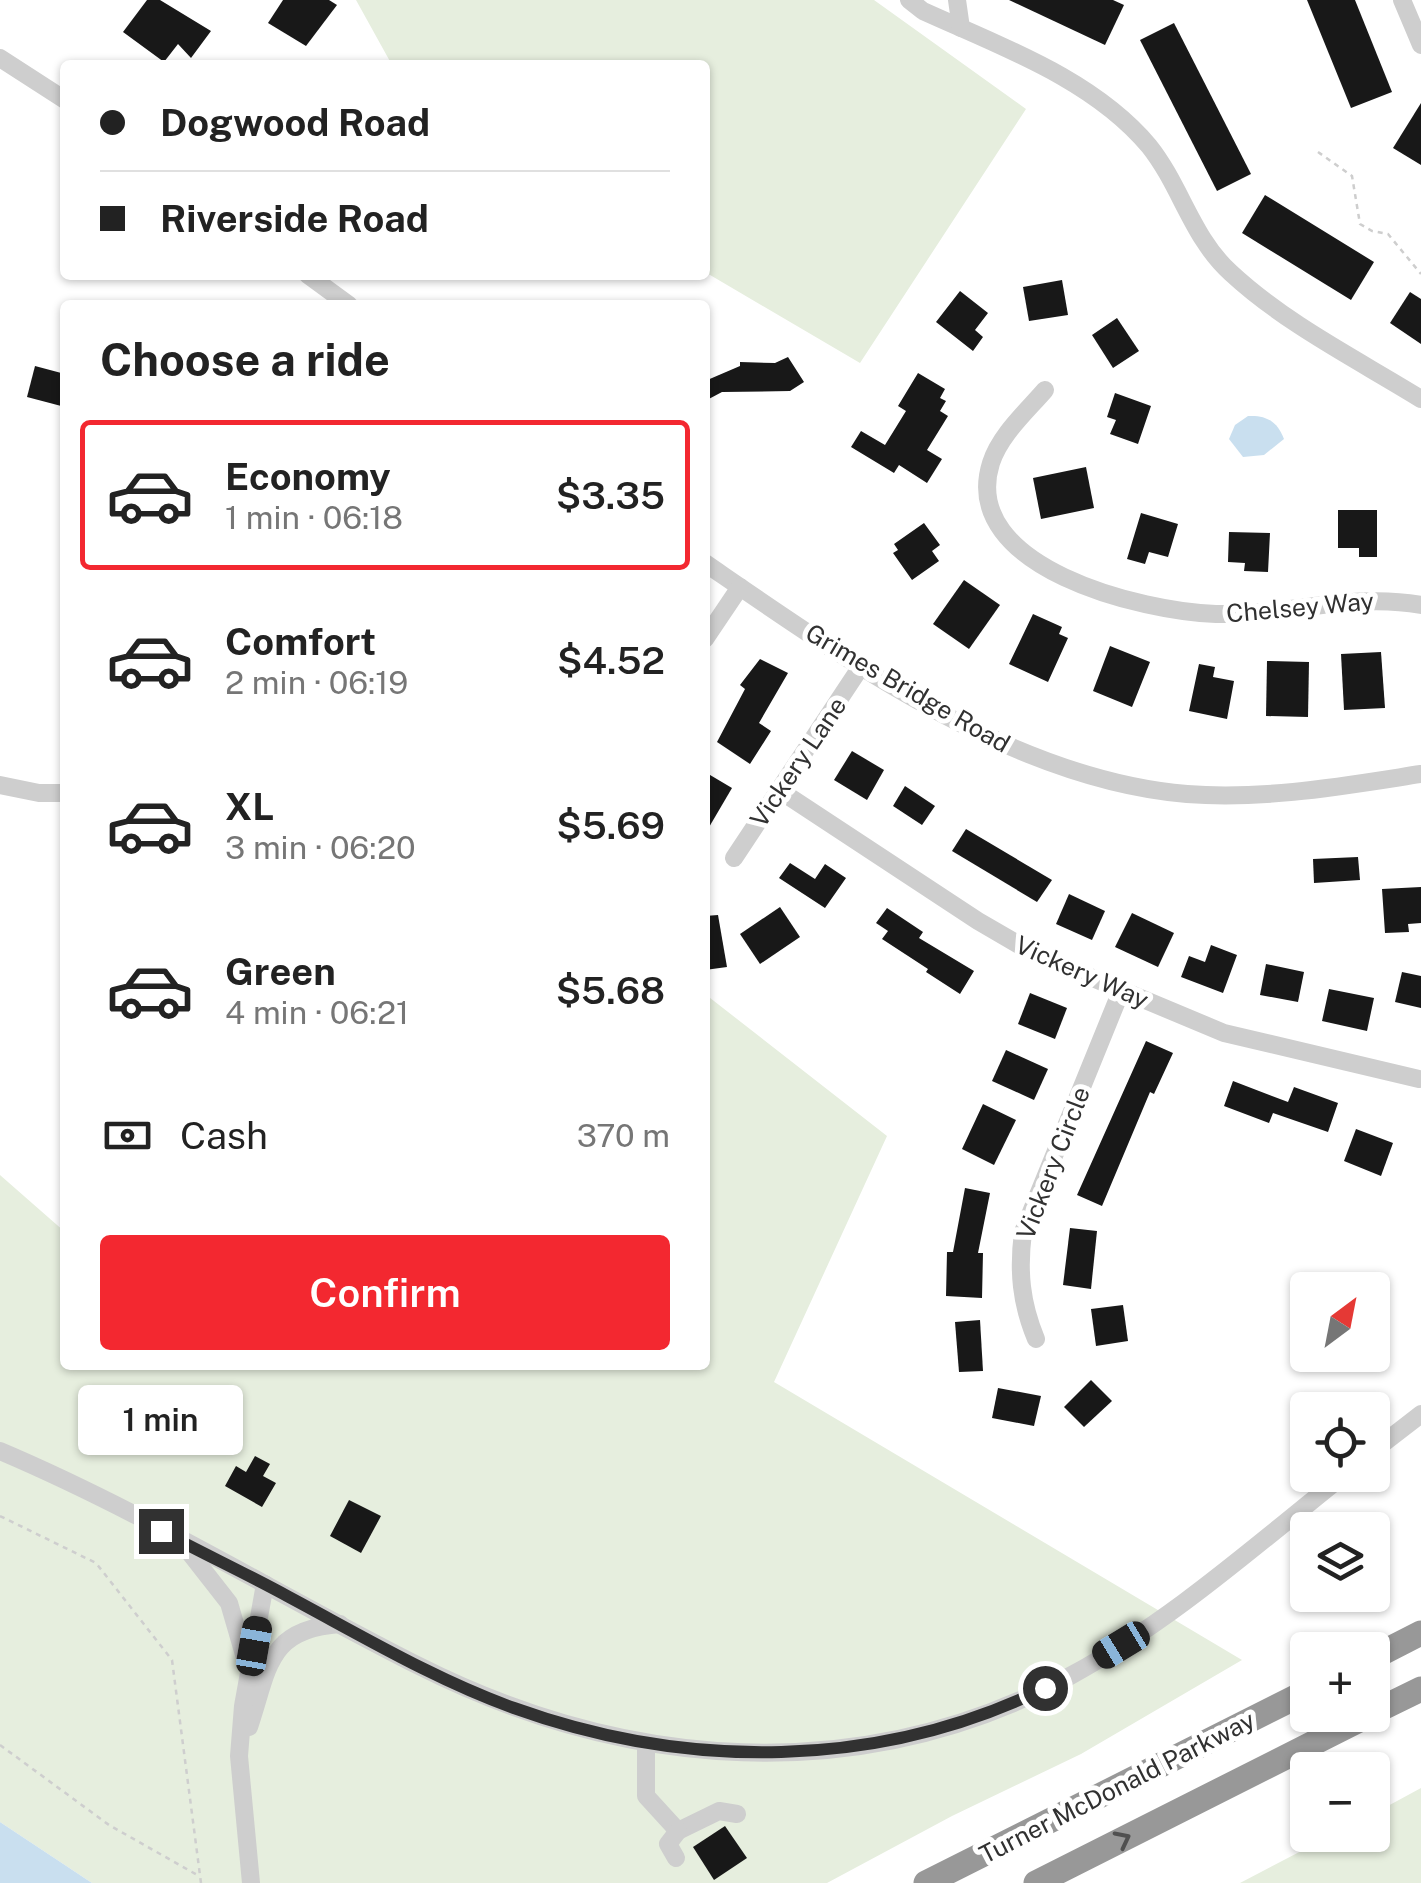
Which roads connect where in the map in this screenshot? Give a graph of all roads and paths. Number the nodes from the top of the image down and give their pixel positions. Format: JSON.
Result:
{"nodes":[{"id":1,"x":909,"y":0,"type":"edge"},
{"id":2,"x":957,"y":0,"type":"edge"},
{"id":3,"x":1402,"y":0,"type":"edge"},
{"id":4,"x":962,"y":28,"type":"junction"},
{"id":5,"x":1421,"y":45,"type":"edge"},
{"id":6,"x":0,"y":58,"type":"edge"},
{"id":7,"x":60,"y":97,"type":"edge"},
{"id":8,"x":1318,"y":152,"type":"dead end"},
{"id":9,"x":1421,"y":274,"type":"edge"},
{"id":10,"x":315,"y":280,"type":"edge"},
{"id":11,"x":342,"y":300,"type":"edge"},
{"id":12,"x":1044,"y":390,"type":"dead end"},
{"id":13,"x":1421,"y":399,"type":"edge"},
{"id":14,"x":710,"y":571,"type":"edge"},
{"id":15,"x":740,"y":587,"type":"junction"},
{"id":16,"x":1421,"y":605,"type":"edge"},
{"id":17,"x":710,"y":632,"type":"edge"},
{"id":18,"x":862,"y":665,"type":"junction"},
{"id":19,"x":1421,"y":774,"type":"edge"},
{"id":20,"x":0,"y":785,"type":"edge"},
{"id":21,"x":779,"y":790,"type":"junction"},
{"id":22,"x":60,"y":793,"type":"edge"},
{"id":23,"x":734,"y":858,"type":"dead end"},
{"id":24,"x":1122,"y":991,"type":"junction"},
{"id":25,"x":1420,"y":1080,"type":"edge"},
{"id":26,"x":1036,"y":1339,"type":"dead end"},
{"id":27,"x":1421,"y":1414,"type":"edge"},
{"id":28,"x":1390,"y":1438,"type":"edge"},
{"id":29,"x":0,"y":1451,"type":"edge"},
{"id":30,"x":1323,"y":1492,"type":"edge"},
{"id":31,"x":0,"y":1516,"type":"edge"},
{"id":32,"x":179,"y":1541,"type":"junction"},
{"id":33,"x":265,"y":1584,"type":"junction"},
{"id":34,"x":340,"y":1624,"type":"junction"},
{"id":35,"x":1421,"y":1633,"type":"edge"},
{"id":36,"x":1390,"y":1649,"type":"edge"},
{"id":37,"x":249,"y":1676,"type":"junction"},
{"id":38,"x":1421,"y":1688,"type":"edge"},
{"id":39,"x":1290,"y":1699,"type":"edge"},
{"id":40,"x":1390,"y":1704,"type":"edge"},
{"id":41,"x":1335,"y":1732,"type":"edge"},
{"id":42,"x":646,"y":1744,"type":"junction"},
{"id":43,"x":0,"y":1745,"type":"edge"},
{"id":44,"x":239,"y":1756,"type":"junction"},
{"id":45,"x":737,"y":1814,"type":"dead end"},
{"id":46,"x":678,"y":1830,"type":"junction"},
{"id":47,"x":676,"y":1858,"type":"dead end"},
{"id":48,"x":201,"y":1876,"type":"junction"},
{"id":49,"x":201,"y":1883,"type":"edge"},
{"id":50,"x":250,"y":1883,"type":"edge"},
{"id":51,"x":926,"y":1883,"type":"edge"},
{"id":52,"x":1036,"y":1883,"type":"edge"}],
"edges":[{"from":1,"to":4,"type":"street"},
{"from":2,"to":4,"type":"street"},
{"from":3,"to":5,"type":"street"},
{"from":4,"to":13,"type":"street"},
{"from":6,"to":7,"type":"street"},
{"from":8,"to":9,"type":"path"},
{"from":10,"to":11,"type":"street"},
{"from":12,"to":16,"type":"street","name":"Chelsey Way"},
{"from":14,"to":15,"type":"street","name":"Grimes Bridge Road"},
{"from":15,"to":17,"type":"street"},
{"from":15,"to":18,"type":"street","name":"Grimes Bridge Road"},
{"from":18,"to":19,"type":"street","name":"Grimes Bridge Road"},
{"from":18,"to":21,"type":"street","name":"Vickery Lane"},
{"from":20,"to":22,"type":"street"},
{"from":21,"to":23,"type":"street","name":"Vickery Lane"},
{"from":21,"to":24,"type":"street","name":"Vickery Way"},
{"from":24,"to":25,"type":"street","name":"Vickery Way"},
{"from":24,"to":26,"type":"street","name":"Vickery Circle"},
{"from":27,"to":28,"type":"street"},
{"from":29,"to":32,"type":"street"},
{"from":30,"to":42,"type":"street"},
{"from":31,"to":48,"type":"path"},
{"from":32,"to":33,"type":"street"},
{"from":32,"to":37,"type":"street"},
{"from":33,"to":34,"type":"street"},
{"from":33,"to":37,"type":"street"},
{"from":34,"to":42,"type":"street"},
{"from":34,"to":44,"type":"street"},
{"from":35,"to":36,"type":"highway"},
{"from":37,"to":44,"type":"street"},
{"from":38,"to":40,"type":"highway","name":"Turner McDonald Parkway"},
{"from":39,"to":51,"type":"highway","name":"Turner McDonald Parkway"},
{"from":52,"to":41,"type":"highway","name":"Turner McDonald Parkway","one_way":true},
{"from":42,"to":46,"type":"street"},
{"from":43,"to":48,"type":"path"},
{"from":44,"to":50,"type":"street"},
{"from":45,"to":46,"type":"street"},
{"from":46,"to":47,"type":"street"},
{"from":48,"to":49,"type":"path"}]}
